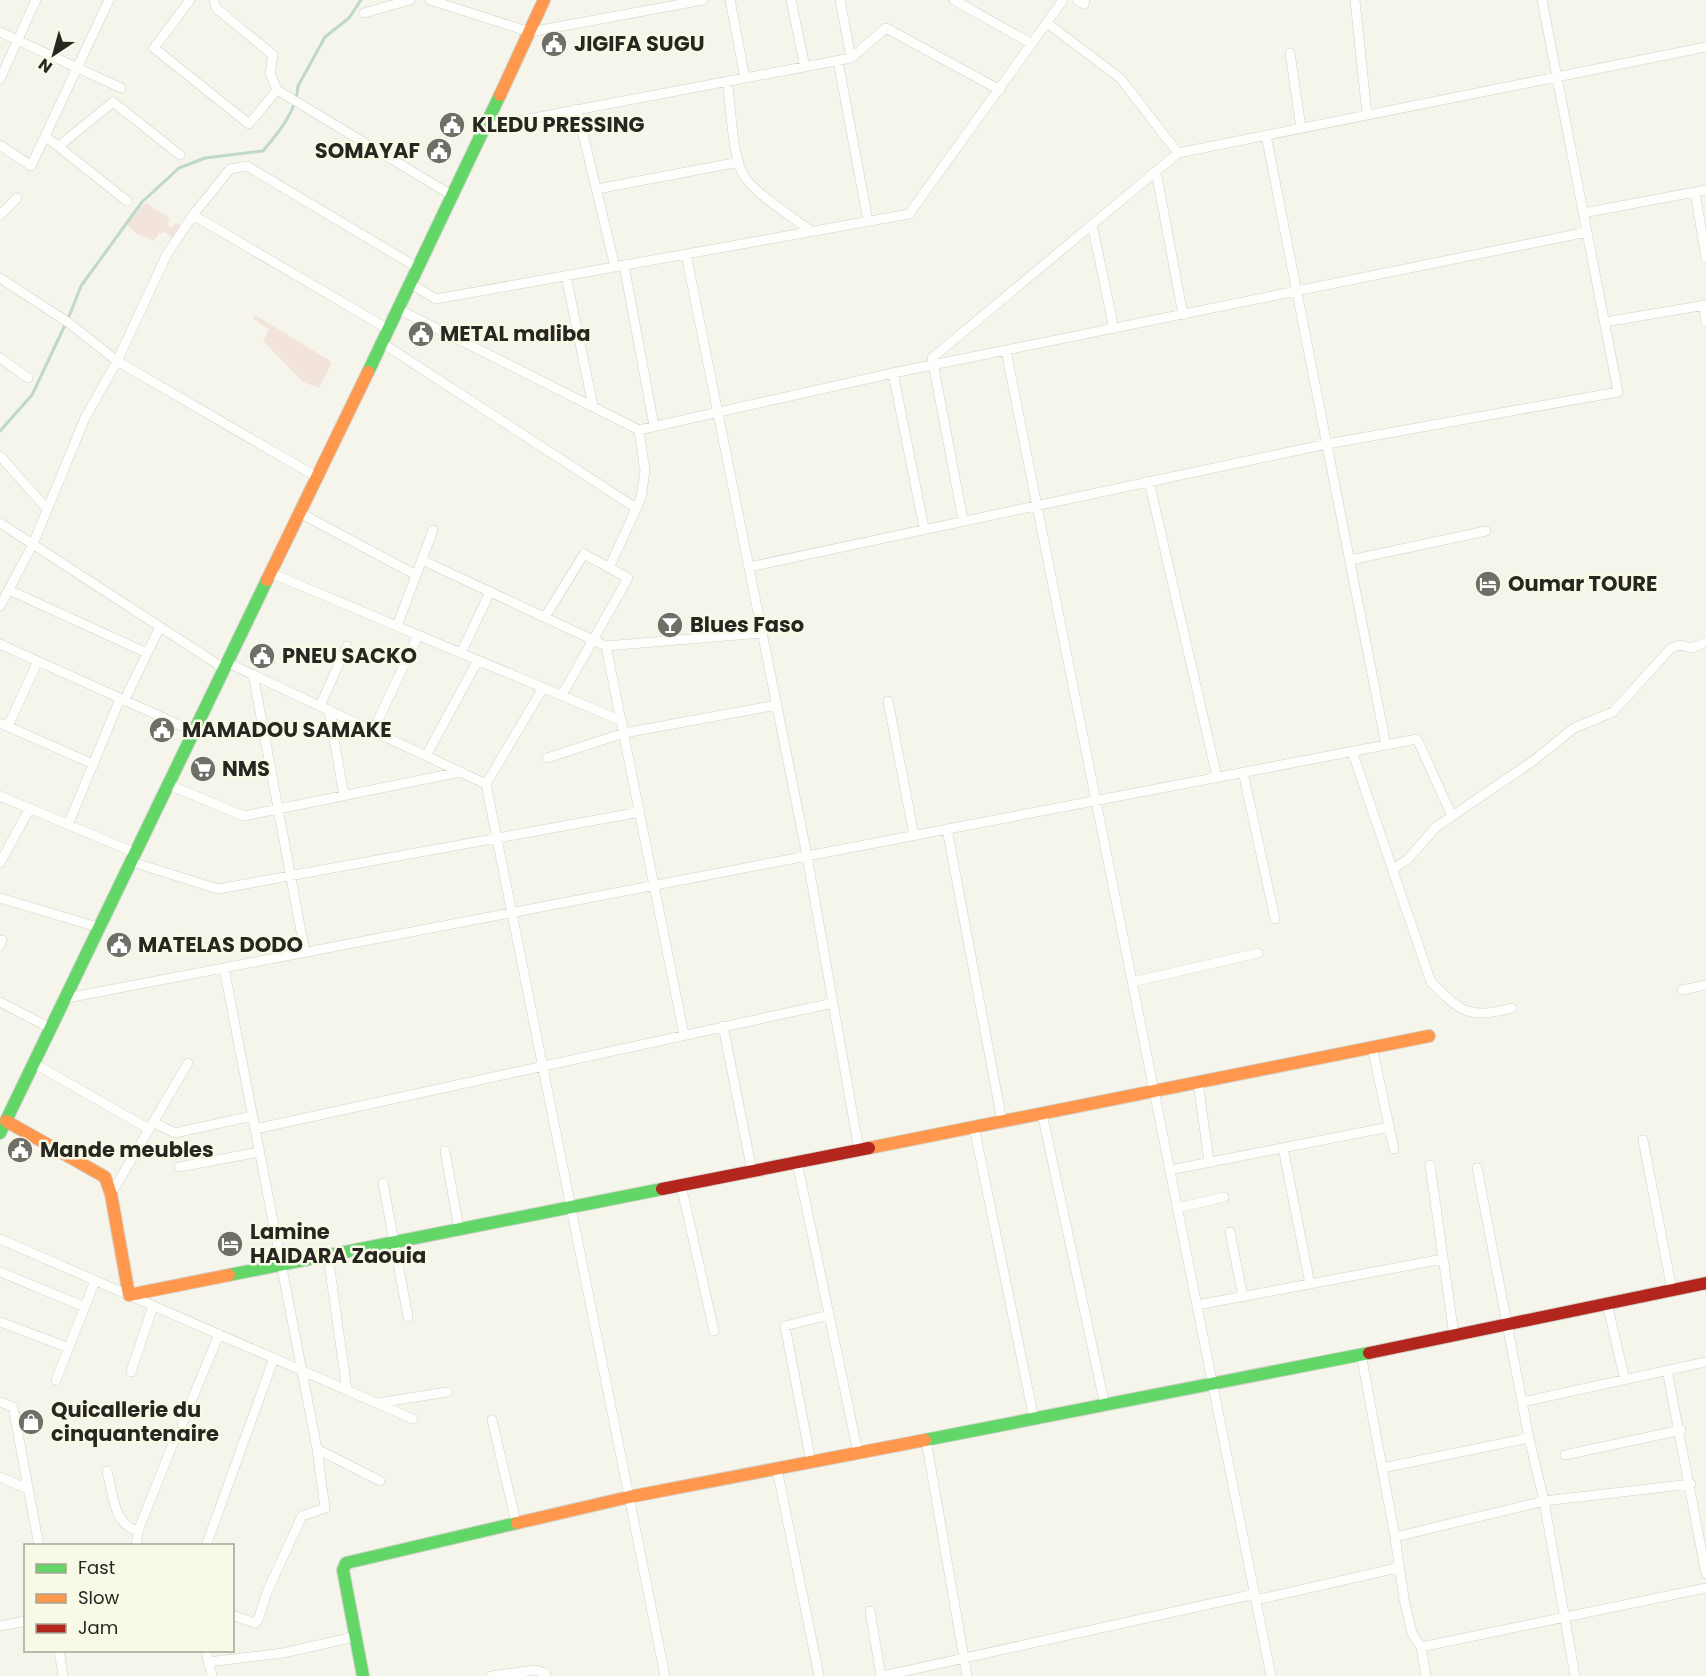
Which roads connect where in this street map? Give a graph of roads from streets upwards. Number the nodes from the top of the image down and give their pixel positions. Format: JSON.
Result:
{"nodes":[{"id":1,"x":36,"y":0,"type":"edge"},
{"id":2,"x":109,"y":0,"type":"edge"},
{"id":3,"x":190,"y":0,"type":"edge"},
{"id":4,"x":214,"y":0,"type":"edge"},
{"id":5,"x":410,"y":0,"type":"edge"},
{"id":6,"x":430,"y":0,"type":"edge"},
{"id":7,"x":544,"y":0,"type":"edge"},
{"id":8,"x":703,"y":0,"type":"edge"},
{"id":9,"x":730,"y":0,"type":"edge"},
{"id":10,"x":791,"y":0,"type":"edge"},
{"id":11,"x":840,"y":0,"type":"edge"},
{"id":12,"x":954,"y":0,"type":"edge"},
{"id":13,"x":1063,"y":0,"type":"edge"},
{"id":14,"x":1077,"y":0,"type":"edge"},
{"id":15,"x":1085,"y":0,"type":"edge"},
{"id":16,"x":1355,"y":0,"type":"edge"},
{"id":17,"x":1542,"y":0,"type":"edge"},
{"id":18,"x":364,"y":13,"type":"dead end"},
{"id":19,"x":1047,"y":23,"type":"junction"},
{"id":20,"x":0,"y":32,"type":"edge"},
{"id":21,"x":530,"y":32,"type":"junction"},
{"id":22,"x":18,"y":40,"type":"junction"},
{"id":23,"x":1032,"y":44,"type":"junction"},
{"id":24,"x":1706,"y":46,"type":"edge"},
{"id":25,"x":1290,"y":53,"type":"dead end"},
{"id":26,"x":851,"y":58,"type":"junction"},
{"id":27,"x":838,"y":61,"type":"junction"},
{"id":28,"x":805,"y":67,"type":"junction"},
{"id":29,"x":77,"y":68,"type":"junction"},
{"id":30,"x":1557,"y":77,"type":"junction"},
{"id":31,"x":745,"y":78,"type":"junction"},
{"id":32,"x":0,"y":79,"type":"edge"},
{"id":33,"x":727,"y":81,"type":"junction"},
{"id":34,"x":121,"y":88,"type":"dead end"},
{"id":35,"x":276,"y":90,"type":"junction"},
{"id":36,"x":1000,"y":90,"type":"junction"},
{"id":37,"x":577,"y":110,"type":"junction"},
{"id":38,"x":1367,"y":115,"type":"junction"},
{"id":39,"x":486,"y":126,"type":"junction"},
{"id":40,"x":1301,"y":128,"type":"junction"},
{"id":41,"x":1266,"y":135,"type":"junction"},
{"id":42,"x":45,"y":136,"type":"junction"},
{"id":43,"x":0,"y":145,"type":"edge"},
{"id":44,"x":59,"y":146,"type":"junction"},
{"id":45,"x":1178,"y":153,"type":"junction"},
{"id":46,"x":180,"y":155,"type":"dead end"},
{"id":47,"x":739,"y":162,"type":"junction"},
{"id":48,"x":1156,"y":171,"type":"junction"},
{"id":49,"x":597,"y":189,"type":"junction"},
{"id":50,"x":1706,"y":190,"type":"edge"},
{"id":51,"x":1695,"y":192,"type":"junction"},
{"id":52,"x":453,"y":196,"type":"junction"},
{"id":53,"x":17,"y":198,"type":"dead end"},
{"id":54,"x":127,"y":201,"type":"dead end"},
{"id":55,"x":1583,"y":213,"type":"junction"},
{"id":56,"x":0,"y":215,"type":"edge"},
{"id":57,"x":193,"y":215,"type":"junction"},
{"id":58,"x":868,"y":221,"type":"junction"},
{"id":59,"x":1092,"y":224,"type":"junction"},
{"id":60,"x":811,"y":231,"type":"junction"},
{"id":61,"x":1587,"y":232,"type":"junction"},
{"id":62,"x":686,"y":254,"type":"junction"},
{"id":63,"x":1706,"y":258,"type":"edge"},
{"id":64,"x":620,"y":266,"type":"junction"},
{"id":65,"x":418,"y":268,"type":"junction"},
{"id":66,"x":566,"y":276,"type":"junction"},
{"id":67,"x":0,"y":278,"type":"edge"},
{"id":68,"x":411,"y":284,"type":"junction"},
{"id":69,"x":1297,"y":292,"type":"junction"},
{"id":70,"x":1704,"y":305,"type":"edge"},
{"id":71,"x":398,"y":309,"type":"junction"},
{"id":72,"x":1183,"y":315,"type":"junction"},
{"id":73,"x":1605,"y":322,"type":"junction"},
{"id":74,"x":1706,"y":322,"type":"edge"},
{"id":75,"x":388,"y":329,"type":"junction"},
{"id":76,"x":1114,"y":329,"type":"junction"},
{"id":77,"x":382,"y":343,"type":"junction"},
{"id":78,"x":1006,"y":351,"type":"junction"},
{"id":79,"x":0,"y":358,"type":"edge"},
{"id":80,"x":117,"y":361,"type":"junction"},
{"id":81,"x":933,"y":365,"type":"junction"},
{"id":82,"x":893,"y":373,"type":"junction"},
{"id":83,"x":28,"y":378,"type":"dead end"},
{"id":84,"x":592,"y":406,"type":"junction"},
{"id":85,"x":718,"y":410,"type":"junction"},
{"id":86,"x":654,"y":426,"type":"junction"},
{"id":87,"x":639,"y":430,"type":"junction"},
{"id":88,"x":1327,"y":444,"type":"junction"},
{"id":89,"x":0,"y":456,"type":"edge"},
{"id":90,"x":317,"y":477,"type":"junction"},
{"id":91,"x":1149,"y":481,"type":"junction"},
{"id":92,"x":1037,"y":504,"type":"junction"},
{"id":93,"x":636,"y":508,"type":"junction"},
{"id":94,"x":47,"y":509,"type":"junction"},
{"id":95,"x":300,"y":513,"type":"junction"},
{"id":96,"x":963,"y":520,"type":"junction"},
{"id":97,"x":0,"y":523,"type":"edge"},
{"id":98,"x":924,"y":528,"type":"junction"},
{"id":99,"x":433,"y":530,"type":"dead end"},
{"id":100,"x":1486,"y":531,"type":"dead end"},
{"id":101,"x":33,"y":544,"type":"junction"},
{"id":102,"x":422,"y":560,"type":"junction"},
{"id":103,"x":1350,"y":560,"type":"junction"},
{"id":104,"x":749,"y":567,"type":"junction"},
{"id":105,"x":609,"y":568,"type":"junction"},
{"id":106,"x":271,"y":573,"type":"junction"},
{"id":107,"x":416,"y":575,"type":"junction"},
{"id":108,"x":9,"y":590,"type":"junction"},
{"id":109,"x":490,"y":592,"type":"junction"},
{"id":110,"x":0,"y":606,"type":"edge"},
{"id":111,"x":545,"y":617,"type":"junction"},
{"id":112,"x":397,"y":626,"type":"junction"},
{"id":113,"x":160,"y":627,"type":"junction"},
{"id":114,"x":762,"y":633,"type":"junction"},
{"id":115,"x":418,"y":635,"type":"junction"},
{"id":116,"x":593,"y":640,"type":"junction"},
{"id":117,"x":1706,"y":642,"type":"edge"},
{"id":118,"x":0,"y":644,"type":"edge"},
{"id":119,"x":347,"y":646,"type":"dead end"},
{"id":120,"x":606,"y":646,"type":"junction"},
{"id":121,"x":147,"y":653,"type":"junction"},
{"id":122,"x":461,"y":653,"type":"junction"},
{"id":123,"x":478,"y":660,"type":"junction"},
{"id":124,"x":38,"y":662,"type":"junction"},
{"id":125,"x":227,"y":666,"type":"junction"},
{"id":126,"x":253,"y":674,"type":"junction"},
{"id":127,"x":543,"y":687,"type":"junction"},
{"id":128,"x":562,"y":695,"type":"junction"},
{"id":129,"x":122,"y":700,"type":"junction"},
{"id":130,"x":888,"y":701,"type":"dead end"},
{"id":131,"x":777,"y":705,"type":"junction"},
{"id":132,"x":324,"y":708,"type":"junction"},
{"id":133,"x":622,"y":721,"type":"junction"},
{"id":134,"x":4,"y":724,"type":"edge"},
{"id":135,"x":373,"y":731,"type":"junction"},
{"id":136,"x":195,"y":732,"type":"junction"},
{"id":137,"x":624,"y":733,"type":"junction"},
{"id":138,"x":1386,"y":744,"type":"junction"},
{"id":139,"x":1352,"y":751,"type":"junction"},
{"id":140,"x":426,"y":756,"type":"junction"},
{"id":141,"x":547,"y":758,"type":"dead end"},
{"id":142,"x":93,"y":764,"type":"junction"},
{"id":143,"x":460,"y":772,"type":"junction"},
{"id":144,"x":1243,"y":772,"type":"junction"},
{"id":145,"x":1217,"y":777,"type":"junction"},
{"id":146,"x":486,"y":784,"type":"junction"},
{"id":147,"x":169,"y":785,"type":"junction"},
{"id":148,"x":0,"y":796,"type":"edge"},
{"id":149,"x":344,"y":796,"type":"junction"},
{"id":150,"x":1096,"y":800,"type":"junction"},
{"id":151,"x":30,"y":808,"type":"junction"},
{"id":152,"x":276,"y":810,"type":"junction"},
{"id":153,"x":640,"y":812,"type":"junction"},
{"id":154,"x":1452,"y":816,"type":"junction"},
{"id":155,"x":68,"y":825,"type":"junction"},
{"id":156,"x":947,"y":829,"type":"junction"},
{"id":157,"x":914,"y":835,"type":"junction"},
{"id":158,"x":497,"y":838,"type":"junction"},
{"id":159,"x":807,"y":856,"type":"junction"},
{"id":160,"x":134,"y":858,"type":"junction"},
{"id":161,"x":0,"y":863,"type":"edge"},
{"id":162,"x":1392,"y":869,"type":"junction"},
{"id":163,"x":290,"y":876,"type":"junction"},
{"id":164,"x":654,"y":885,"type":"junction"},
{"id":165,"x":0,"y":898,"type":"edge"},
{"id":166,"x":512,"y":913,"type":"junction"},
{"id":167,"x":1275,"y":919,"type":"dead end"},
{"id":168,"x":101,"y":928,"type":"junction"},
{"id":169,"x":305,"y":953,"type":"junction"},
{"id":170,"x":1258,"y":953,"type":"dead end"},
{"id":171,"x":224,"y":968,"type":"junction"},
{"id":172,"x":1132,"y":982,"type":"junction"},
{"id":173,"x":1706,"y":985,"type":"edge"},
{"id":174,"x":1682,"y":990,"type":"dead end"},
{"id":175,"x":67,"y":998,"type":"junction"},
{"id":176,"x":0,"y":1002,"type":"edge"},
{"id":177,"x":833,"y":1003,"type":"junction"},
{"id":178,"x":1512,"y":1008,"type":"dead end"},
{"id":179,"x":723,"y":1026,"type":"junction"},
{"id":180,"x":52,"y":1029,"type":"junction"},
{"id":181,"x":684,"y":1035,"type":"junction"},
{"id":182,"x":1429,"y":1036,"type":"dead end"},
{"id":183,"x":1372,"y":1047,"type":"junction"},
{"id":184,"x":188,"y":1063,"type":"dead end"},
{"id":185,"x":35,"y":1064,"type":"junction"},
{"id":186,"x":543,"y":1065,"type":"junction"},
{"id":187,"x":1198,"y":1082,"type":"junction"},
{"id":188,"x":1154,"y":1091,"type":"junction"},
{"id":189,"x":1042,"y":1113,"type":"junction"},
{"id":190,"x":252,"y":1116,"type":"junction"},
{"id":191,"x":6,"y":1121,"type":"junction"},
{"id":192,"x":1002,"y":1121,"type":"junction"},
{"id":193,"x":151,"y":1125,"type":"junction"},
{"id":194,"x":974,"y":1127,"type":"junction"},
{"id":195,"x":1389,"y":1127,"type":"junction"},
{"id":196,"x":255,"y":1129,"type":"junction"},
{"id":197,"x":0,"y":1133,"type":"edge"},
{"id":198,"x":1643,"y":1140,"type":"dead end"},
{"id":199,"x":1283,"y":1148,"type":"junction"},
{"id":200,"x":1394,"y":1149,"type":"dead end"},
{"id":201,"x":859,"y":1150,"type":"junction"},
{"id":202,"x":259,"y":1152,"type":"junction"},
{"id":203,"x":445,"y":1152,"type":"dead end"},
{"id":204,"x":1209,"y":1161,"type":"junction"},
{"id":205,"x":797,"y":1162,"type":"junction"},
{"id":206,"x":1430,"y":1165,"type":"dead end"},
{"id":207,"x":179,"y":1167,"type":"dead end"},
{"id":208,"x":1477,"y":1168,"type":"dead end"},
{"id":209,"x":1170,"y":1170,"type":"junction"},
{"id":210,"x":752,"y":1171,"type":"junction"},
{"id":211,"x":383,"y":1183,"type":"dead end"},
{"id":212,"x":681,"y":1185,"type":"junction"},
{"id":213,"x":111,"y":1194,"type":"junction"},
{"id":214,"x":1224,"y":1197,"type":"dead end"},
{"id":215,"x":571,"y":1207,"type":"junction"},
{"id":216,"x":1177,"y":1208,"type":"junction"},
{"id":217,"x":459,"y":1229,"type":"junction"},
{"id":218,"x":1230,"y":1232,"type":"dead end"},
{"id":219,"x":0,"y":1239,"type":"edge"},
{"id":220,"x":394,"y":1242,"type":"junction"},
{"id":221,"x":328,"y":1256,"type":"junction"},
{"id":222,"x":1443,"y":1259,"type":"junction"},
{"id":223,"x":281,"y":1265,"type":"junction"},
{"id":224,"x":0,"y":1272,"type":"edge"},
{"id":225,"x":95,"y":1281,"type":"junction"},
{"id":226,"x":1706,"y":1283,"type":"edge"},
{"id":227,"x":1310,"y":1284,"type":"junction"},
{"id":228,"x":1672,"y":1290,"type":"junction"},
{"id":229,"x":129,"y":1295,"type":"junction"},
{"id":230,"x":1243,"y":1297,"type":"junction"},
{"id":231,"x":1607,"y":1304,"type":"junction"},
{"id":232,"x":1197,"y":1305,"type":"junction"},
{"id":233,"x":153,"y":1306,"type":"junction"},
{"id":234,"x":85,"y":1307,"type":"junction"},
{"id":235,"x":829,"y":1315,"type":"junction"},
{"id":236,"x":408,"y":1317,"type":"dead end"},
{"id":237,"x":0,"y":1322,"type":"edge"},
{"id":238,"x":1507,"y":1324,"type":"junction"},
{"id":239,"x":714,"y":1331,"type":"dead end"},
{"id":240,"x":219,"y":1334,"type":"junction"},
{"id":241,"x":1454,"y":1335,"type":"junction"},
{"id":242,"x":69,"y":1348,"type":"junction"},
{"id":243,"x":1361,"y":1354,"type":"junction"},
{"id":244,"x":274,"y":1358,"type":"junction"},
{"id":245,"x":1706,"y":1362,"type":"edge"},
{"id":246,"x":1667,"y":1370,"type":"junction"},
{"id":247,"x":302,"y":1371,"type":"junction"},
{"id":248,"x":131,"y":1372,"type":"dead end"},
{"id":249,"x":56,"y":1380,"type":"dead end"},
{"id":250,"x":1624,"y":1380,"type":"junction"},
{"id":251,"x":1213,"y":1385,"type":"junction"},
{"id":252,"x":347,"y":1390,"type":"junction"},
{"id":253,"x":447,"y":1392,"type":"dead end"},
{"id":254,"x":0,"y":1402,"type":"edge"},
{"id":255,"x":1522,"y":1402,"type":"junction"},
{"id":256,"x":378,"y":1403,"type":"junction"},
{"id":257,"x":1105,"y":1406,"type":"junction"},
{"id":258,"x":413,"y":1419,"type":"dead end"},
{"id":259,"x":1034,"y":1419,"type":"junction"},
{"id":260,"x":492,"y":1420,"type":"dead end"},
{"id":261,"x":182,"y":1424,"type":"dead end"},
{"id":262,"x":1681,"y":1430,"type":"junction"},
{"id":263,"x":1529,"y":1438,"type":"junction"},
{"id":264,"x":926,"y":1440,"type":"junction"},
{"id":265,"x":174,"y":1441,"type":"dead end"},
{"id":266,"x":317,"y":1449,"type":"junction"},
{"id":267,"x":858,"y":1453,"type":"junction"},
{"id":268,"x":1565,"y":1455,"type":"dead end"},
{"id":269,"x":811,"y":1462,"type":"junction"},
{"id":270,"x":1382,"y":1468,"type":"junction"},
{"id":271,"x":777,"y":1469,"type":"junction"},
{"id":272,"x":107,"y":1471,"type":"dead end"},
{"id":273,"x":0,"y":1477,"type":"edge"},
{"id":274,"x":380,"y":1481,"type":"dead end"},
{"id":275,"x":1691,"y":1484,"type":"junction"},
{"id":276,"x":28,"y":1489,"type":"junction"},
{"id":277,"x":629,"y":1497,"type":"junction"},
{"id":278,"x":1544,"y":1501,"type":"junction"},
{"id":279,"x":516,"y":1522,"type":"junction"},
{"id":280,"x":138,"y":1531,"type":"junction"},
{"id":281,"x":1395,"y":1537,"type":"junction"},
{"id":282,"x":39,"y":1544,"type":"edge"},
{"id":283,"x":136,"y":1544,"type":"edge"},
{"id":284,"x":206,"y":1544,"type":"edge"},
{"id":285,"x":1398,"y":1568,"type":"junction"},
{"id":286,"x":1706,"y":1574,"type":"edge"},
{"id":287,"x":1706,"y":1588,"type":"edge"},
{"id":288,"x":1255,"y":1597,"type":"junction"},
{"id":289,"x":870,"y":1611,"type":"dead end"},
{"id":290,"x":234,"y":1616,"type":"edge"},
{"id":291,"x":1564,"y":1616,"type":"junction"},
{"id":292,"x":24,"y":1621,"type":"edge"},
{"id":293,"x":0,"y":1626,"type":"edge"},
{"id":294,"x":354,"y":1637,"type":"junction"},
{"id":295,"x":1421,"y":1647,"type":"junction"},
{"id":296,"x":58,"y":1652,"type":"edge"},
{"id":297,"x":206,"y":1652,"type":"edge"},
{"id":298,"x":963,"y":1659,"type":"junction"},
{"id":299,"x":208,"y":1662,"type":"junction"},
{"id":300,"x":63,"y":1676,"type":"edge"},
{"id":301,"x":212,"y":1676,"type":"edge"},
{"id":302,"x":363,"y":1676,"type":"edge"},
{"id":303,"x":491,"y":1676,"type":"edge"},
{"id":304,"x":546,"y":1676,"type":"edge"},
{"id":305,"x":665,"y":1676,"type":"edge"},
{"id":306,"x":819,"y":1676,"type":"edge"},
{"id":307,"x":882,"y":1676,"type":"edge"},
{"id":308,"x":967,"y":1676,"type":"edge"},
{"id":309,"x":1270,"y":1676,"type":"edge"},
{"id":310,"x":1426,"y":1676,"type":"edge"},
{"id":311,"x":1575,"y":1676,"type":"edge"}],
"edges":[{"from":1,"to":22,"type":"street"},
{"from":2,"to":29,"type":"street"},
{"from":3,"to":35,"type":"street"},
{"from":4,"to":35,"type":"street"},
{"from":5,"to":18,"type":"street"},
{"from":6,"to":21,"type":"street"},
{"from":7,"to":21,"type":"street"},
{"from":8,"to":21,"type":"street"},
{"from":9,"to":31,"type":"street"},
{"from":10,"to":28,"type":"street"},
{"from":11,"to":26,"type":"street"},
{"from":12,"to":23,"type":"street"},
{"from":13,"to":19,"type":"street"},
{"from":14,"to":15,"type":"street"},
{"from":16,"to":38,"type":"street"},
{"from":17,"to":30,"type":"street"},
{"from":19,"to":23,"type":"street"},
{"from":19,"to":45,"type":"street"},
{"from":20,"to":22,"type":"street"},
{"from":21,"to":39,"type":"street"},
{"from":22,"to":29,"type":"street"},
{"from":22,"to":32,"type":"street"},
{"from":23,"to":36,"type":"street"},
{"from":24,"to":30,"type":"street"},
{"from":25,"to":40,"type":"street"},
{"from":26,"to":27,"type":"street"},
{"from":26,"to":36,"type":"street"},
{"from":27,"to":28,"type":"street"},
{"from":27,"to":58,"type":"street"},
{"from":28,"to":31,"type":"street"},
{"from":29,"to":34,"type":"street"},
{"from":29,"to":42,"type":"street"},
{"from":30,"to":38,"type":"street"},
{"from":30,"to":55,"type":"street"},
{"from":31,"to":33,"type":"street"},
{"from":33,"to":37,"type":"street"},
{"from":33,"to":47,"type":"street"},
{"from":35,"to":52,"type":"street"},
{"from":36,"to":58,"type":"street"},
{"from":37,"to":39,"type":"street"},
{"from":37,"to":49,"type":"street"},
{"from":38,"to":40,"type":"street"},
{"from":39,"to":52,"type":"street"},
{"from":40,"to":41,"type":"street"},
{"from":41,"to":45,"type":"street"},
{"from":41,"to":69,"type":"street"},
{"from":42,"to":43,"type":"street"},
{"from":42,"to":44,"type":"street"},
{"from":44,"to":46,"type":"street"},
{"from":44,"to":54,"type":"street"},
{"from":45,"to":48,"type":"street"},
{"from":47,"to":49,"type":"street"},
{"from":47,"to":60,"type":"street"},
{"from":48,"to":59,"type":"street"},
{"from":48,"to":72,"type":"street"},
{"from":49,"to":64,"type":"street"},
{"from":50,"to":51,"type":"street"},
{"from":51,"to":55,"type":"street"},
{"from":51,"to":63,"type":"street"},
{"from":52,"to":65,"type":"street"},
{"from":53,"to":56,"type":"street"},
{"from":55,"to":61,"type":"street"},
{"from":57,"to":65,"type":"street"},
{"from":57,"to":75,"type":"street"},
{"from":57,"to":80,"type":"street"},
{"from":58,"to":60,"type":"street"},
{"from":59,"to":76,"type":"street"},
{"from":59,"to":81,"type":"street"},
{"from":60,"to":62,"type":"street"},
{"from":61,"to":69,"type":"street"},
{"from":61,"to":73,"type":"street"},
{"from":62,"to":64,"type":"street"},
{"from":62,"to":85,"type":"street"},
{"from":64,"to":66,"type":"street"},
{"from":64,"to":86,"type":"street"},
{"from":65,"to":68,"type":"street"},
{"from":66,"to":68,"type":"street"},
{"from":66,"to":84,"type":"street"},
{"from":67,"to":80,"type":"street"},
{"from":68,"to":71,"type":"street"},
{"from":69,"to":72,"type":"street"},
{"from":69,"to":88,"type":"street"},
{"from":70,"to":73,"type":"street"},
{"from":70,"to":74,"type":"street"},
{"from":71,"to":75,"type":"street"},
{"from":71,"to":84,"type":"street"},
{"from":72,"to":76,"type":"street"},
{"from":73,"to":88,"type":"street"},
{"from":75,"to":77,"type":"street"},
{"from":76,"to":78,"type":"street"},
{"from":77,"to":90,"type":"street"},
{"from":77,"to":93,"type":"street"},
{"from":78,"to":81,"type":"street"},
{"from":78,"to":92,"type":"street"},
{"from":79,"to":83,"type":"street"},
{"from":80,"to":90,"type":"street"},
{"from":80,"to":94,"type":"street"},
{"from":81,"to":82,"type":"street"},
{"from":81,"to":96,"type":"street"},
{"from":82,"to":85,"type":"street"},
{"from":82,"to":98,"type":"street"},
{"from":84,"to":87,"type":"street"},
{"from":85,"to":86,"type":"street"},
{"from":85,"to":104,"type":"street"},
{"from":86,"to":87,"type":"street"},
{"from":87,"to":93,"type":"street"},
{"from":88,"to":91,"type":"street"},
{"from":88,"to":103,"type":"street"},
{"from":89,"to":94,"type":"street"},
{"from":90,"to":95,"type":"street"},
{"from":91,"to":92,"type":"street"},
{"from":91,"to":145,"type":"street"},
{"from":92,"to":96,"type":"street"},
{"from":92,"to":150,"type":"street"},
{"from":93,"to":105,"type":"street"},
{"from":94,"to":101,"type":"street"},
{"from":95,"to":106,"type":"street"},
{"from":95,"to":107,"type":"street"},
{"from":96,"to":98,"type":"street"},
{"from":97,"to":101,"type":"street"},
{"from":98,"to":104,"type":"street"},
{"from":99,"to":102,"type":"street"},
{"from":100,"to":103,"type":"street"},
{"from":101,"to":108,"type":"street"},
{"from":101,"to":113,"type":"street"},
{"from":102,"to":107,"type":"street"},
{"from":102,"to":109,"type":"street"},
{"from":103,"to":138,"type":"street"},
{"from":104,"to":114,"type":"street"},
{"from":105,"to":111,"type":"street"},
{"from":105,"to":116,"type":"street"},
{"from":106,"to":112,"type":"street"},
{"from":106,"to":125,"type":"street"},
{"from":107,"to":112,"type":"street"},
{"from":108,"to":110,"type":"street"},
{"from":108,"to":121,"type":"street"},
{"from":109,"to":111,"type":"street"},
{"from":109,"to":122,"type":"street"},
{"from":111,"to":116,"type":"street"},
{"from":112,"to":115,"type":"street"},
{"from":113,"to":121,"type":"street"},
{"from":113,"to":125,"type":"street"},
{"from":114,"to":120,"type":"street"},
{"from":114,"to":131,"type":"street"},
{"from":115,"to":122,"type":"street"},
{"from":115,"to":135,"type":"street"},
{"from":116,"to":120,"type":"street"},
{"from":116,"to":128,"type":"street"},
{"from":117,"to":154,"type":"street"},
{"from":118,"to":124,"type":"street"},
{"from":119,"to":132,"type":"street"},
{"from":120,"to":133,"type":"street"},
{"from":121,"to":129,"type":"street"},
{"from":122,"to":123,"type":"street"},
{"from":123,"to":127,"type":"street"},
{"from":123,"to":140,"type":"street"},
{"from":124,"to":129,"type":"street"},
{"from":124,"to":134,"type":"street"},
{"from":125,"to":126,"type":"street"},
{"from":125,"to":136,"type":"street"},
{"from":126,"to":132,"type":"street"},
{"from":126,"to":152,"type":"street"},
{"from":127,"to":128,"type":"street"},
{"from":127,"to":146,"type":"street"},
{"from":128,"to":133,"type":"street"},
{"from":129,"to":136,"type":"street"},
{"from":129,"to":142,"type":"street"},
{"from":130,"to":157,"type":"street"},
{"from":131,"to":137,"type":"street"},
{"from":131,"to":159,"type":"street"},
{"from":132,"to":135,"type":"street"},
{"from":132,"to":149,"type":"street"},
{"from":133,"to":137,"type":"street"},
{"from":134,"to":142,"type":"street"},
{"from":135,"to":140,"type":"street"},
{"from":136,"to":147,"type":"street"},
{"from":137,"to":141,"type":"street"},
{"from":137,"to":153,"type":"street"},
{"from":138,"to":139,"type":"street"},
{"from":138,"to":154,"type":"street"},
{"from":139,"to":144,"type":"street"},
{"from":139,"to":162,"type":"street"},
{"from":140,"to":143,"type":"street"},
{"from":142,"to":155,"type":"street"},
{"from":143,"to":146,"type":"street"},
{"from":143,"to":149,"type":"street"},
{"from":144,"to":145,"type":"street"},
{"from":144,"to":167,"type":"street"},
{"from":145,"to":150,"type":"street"},
{"from":146,"to":158,"type":"street"},
{"from":147,"to":152,"type":"street"},
{"from":147,"to":160,"type":"street"},
{"from":148,"to":151,"type":"street"},
{"from":149,"to":152,"type":"street"},
{"from":150,"to":156,"type":"street"},
{"from":150,"to":172,"type":"street"},
{"from":151,"to":155,"type":"street"},
{"from":151,"to":161,"type":"street"},
{"from":152,"to":163,"type":"street"},
{"from":153,"to":158,"type":"street"},
{"from":153,"to":164,"type":"street"},
{"from":154,"to":162,"type":"street"},
{"from":155,"to":160,"type":"street"},
{"from":156,"to":157,"type":"street"},
{"from":156,"to":192,"type":"street"},
{"from":157,"to":159,"type":"street"},
{"from":158,"to":163,"type":"street"},
{"from":158,"to":166,"type":"street"},
{"from":159,"to":164,"type":"street"},
{"from":159,"to":177,"type":"street"},
{"from":160,"to":163,"type":"street"},
{"from":160,"to":168,"type":"street"},
{"from":162,"to":178,"type":"street"},
{"from":163,"to":169,"type":"street"},
{"from":164,"to":166,"type":"street"},
{"from":164,"to":181,"type":"street"},
{"from":165,"to":168,"type":"street"},
{"from":166,"to":169,"type":"street"},
{"from":166,"to":186,"type":"street"},
{"from":168,"to":175,"type":"street"},
{"from":169,"to":171,"type":"street"},
{"from":170,"to":172,"type":"street"},
{"from":171,"to":175,"type":"street"},
{"from":171,"to":190,"type":"street"},
{"from":172,"to":188,"type":"street"},
{"from":173,"to":174,"type":"street"},
{"from":175,"to":180,"type":"street"},
{"from":176,"to":180,"type":"street"},
{"from":177,"to":179,"type":"street"},
{"from":177,"to":201,"type":"street"},
{"from":179,"to":181,"type":"street"},
{"from":179,"to":210,"type":"street"},
{"from":180,"to":185,"type":"street"},
{"from":181,"to":186,"type":"street"},
{"from":182,"to":183,"type":"street"},
{"from":183,"to":187,"type":"street"},
{"from":183,"to":195,"type":"street"},
{"from":184,"to":193,"type":"street"},
{"from":185,"to":191,"type":"street"},
{"from":185,"to":193,"type":"street"},
{"from":186,"to":196,"type":"street"},
{"from":186,"to":215,"type":"street"},
{"from":187,"to":188,"type":"street"},
{"from":187,"to":204,"type":"street"},
{"from":188,"to":189,"type":"street"},
{"from":188,"to":209,"type":"street"},
{"from":189,"to":192,"type":"street"},
{"from":189,"to":257,"type":"street"},
{"from":190,"to":193,"type":"street"},
{"from":190,"to":196,"type":"street"},
{"from":191,"to":197,"type":"street"},
{"from":191,"to":213,"type":"street"},
{"from":192,"to":194,"type":"street"},
{"from":193,"to":213,"type":"street"},
{"from":194,"to":201,"type":"street"},
{"from":194,"to":259,"type":"street"},
{"from":195,"to":199,"type":"street"},
{"from":195,"to":200,"type":"street"},
{"from":196,"to":202,"type":"street"},
{"from":198,"to":228,"type":"street"},
{"from":199,"to":204,"type":"street"},
{"from":199,"to":227,"type":"street"},
{"from":201,"to":205,"type":"street"},
{"from":202,"to":207,"type":"street"},
{"from":202,"to":223,"type":"street"},
{"from":203,"to":217,"type":"street"},
{"from":204,"to":209,"type":"street"},
{"from":205,"to":210,"type":"street"},
{"from":205,"to":235,"type":"street"},
{"from":206,"to":222,"type":"street"},
{"from":208,"to":238,"type":"street"},
{"from":209,"to":216,"type":"street"},
{"from":210,"to":212,"type":"street"},
{"from":211,"to":220,"type":"street"},
{"from":212,"to":215,"type":"street"},
{"from":212,"to":239,"type":"street"},
{"from":213,"to":229,"type":"street"},
{"from":214,"to":216,"type":"street"},
{"from":215,"to":217,"type":"street"},
{"from":215,"to":277,"type":"street"},
{"from":216,"to":232,"type":"street"},
{"from":217,"to":220,"type":"street"},
{"from":218,"to":230,"type":"street"},
{"from":219,"to":225,"type":"street"},
{"from":220,"to":221,"type":"street"},
{"from":220,"to":236,"type":"street"},
{"from":221,"to":223,"type":"street"},
{"from":221,"to":252,"type":"street"},
{"from":222,"to":227,"type":"street"},
{"from":222,"to":241,"type":"street"},
{"from":223,"to":229,"type":"street"},
{"from":223,"to":247,"type":"street"},
{"from":224,"to":234,"type":"street"},
{"from":225,"to":229,"type":"street"},
{"from":225,"to":234,"type":"street"},
{"from":226,"to":228,"type":"street"},
{"from":227,"to":230,"type":"street"},
{"from":228,"to":231,"type":"street"},
{"from":229,"to":233,"type":"street"},
{"from":230,"to":232,"type":"street"},
{"from":231,"to":238,"type":"street"},
{"from":231,"to":250,"type":"street"},
{"from":232,"to":251,"type":"street"},
{"from":233,"to":240,"type":"street"},
{"from":233,"to":248,"type":"street"},
{"from":234,"to":242,"type":"street"},
{"from":235,"to":267,"type":"street"},
{"from":235,"to":269,"type":"street"},
{"from":237,"to":242,"type":"street"},
{"from":238,"to":241,"type":"street"},
{"from":238,"to":255,"type":"street"},
{"from":240,"to":244,"type":"street"},
{"from":240,"to":261,"type":"street"},
{"from":241,"to":243,"type":"street"},
{"from":242,"to":249,"type":"street"},
{"from":243,"to":251,"type":"street"},
{"from":243,"to":270,"type":"street"},
{"from":244,"to":247,"type":"street"},
{"from":244,"to":284,"type":"street"},
{"from":245,"to":246,"type":"street"},
{"from":246,"to":250,"type":"street"},
{"from":246,"to":262,"type":"street"},
{"from":247,"to":252,"type":"street"},
{"from":247,"to":266,"type":"street"},
{"from":250,"to":255,"type":"street"},
{"from":251,"to":257,"type":"street"},
{"from":251,"to":288,"type":"street"},
{"from":252,"to":256,"type":"street"},
{"from":253,"to":256,"type":"street"},
{"from":254,"to":276,"type":"street"},
{"from":255,"to":263,"type":"street"},
{"from":256,"to":258,"type":"street"},
{"from":257,"to":259,"type":"street"},
{"from":259,"to":264,"type":"street"},
{"from":260,"to":279,"type":"street"},
{"from":262,"to":268,"type":"street"},
{"from":262,"to":275,"type":"street"},
{"from":263,"to":270,"type":"street"},
{"from":263,"to":278,"type":"street"},
{"from":264,"to":267,"type":"street"},
{"from":264,"to":298,"type":"street"},
{"from":265,"to":280,"type":"street"},
{"from":266,"to":274,"type":"street"},
{"from":266,"to":290,"type":"street"},
{"from":267,"to":269,"type":"street"},
{"from":269,"to":271,"type":"street"},
{"from":270,"to":281,"type":"street"},
{"from":271,"to":277,"type":"street"},
{"from":271,"to":306,"type":"street"},
{"from":272,"to":280,"type":"street"},
{"from":273,"to":276,"type":"street"},
{"from":275,"to":278,"type":"street"},
{"from":275,"to":286,"type":"street"},
{"from":276,"to":282,"type":"street"},
{"from":277,"to":279,"type":"street"},
{"from":277,"to":305,"type":"street"},
{"from":278,"to":281,"type":"street"},
{"from":278,"to":291,"type":"street"},
{"from":279,"to":294,"type":"street"},
{"from":280,"to":283,"type":"street"},
{"from":281,"to":285,"type":"street"},
{"from":285,"to":288,"type":"street"},
{"from":285,"to":295,"type":"street"},
{"from":287,"to":291,"type":"street"},
{"from":288,"to":298,"type":"street"},
{"from":288,"to":309,"type":"street"},
{"from":289,"to":307,"type":"street"},
{"from":291,"to":295,"type":"street"},
{"from":291,"to":311,"type":"street"},
{"from":292,"to":293,"type":"street"},
{"from":294,"to":299,"type":"street"},
{"from":294,"to":302,"type":"street"},
{"from":295,"to":310,"type":"street"},
{"from":296,"to":300,"type":"street"},
{"from":297,"to":299,"type":"street"},
{"from":298,"to":307,"type":"street"},
{"from":298,"to":308,"type":"street"},
{"from":299,"to":301,"type":"street"},
{"from":303,"to":304,"type":"street"}]}
